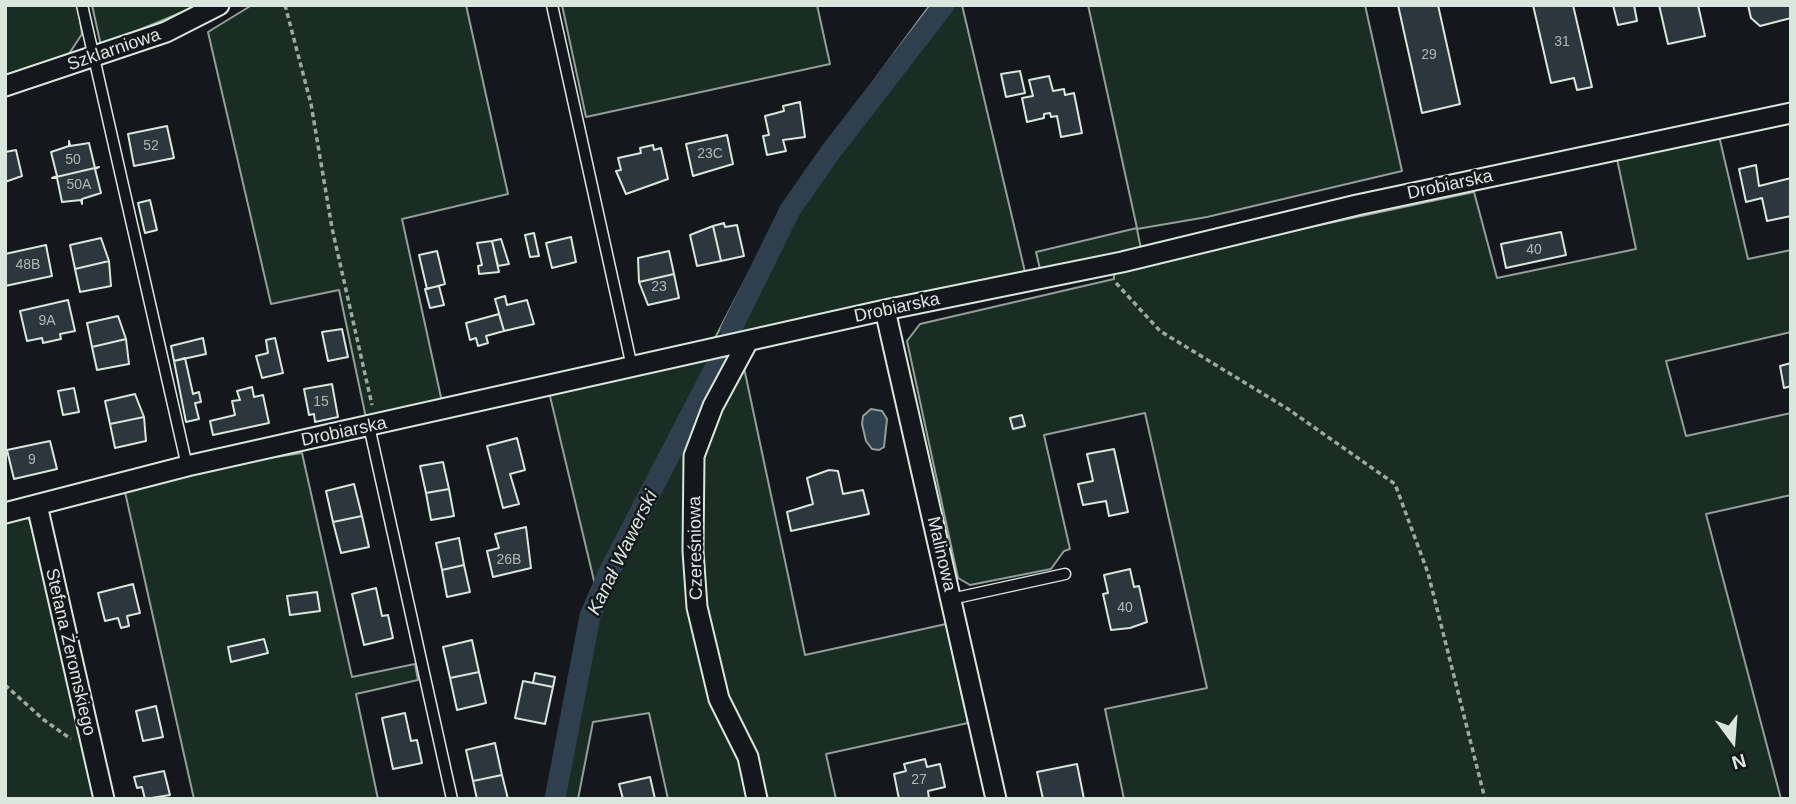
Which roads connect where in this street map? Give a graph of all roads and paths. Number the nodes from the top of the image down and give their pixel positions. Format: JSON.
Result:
{"nodes":[{"id":1,"x":82,"y":5,"type":"edge"},
{"id":2,"x":219,"y":5,"type":"edge"},
{"id":3,"x":285,"y":5,"type":"edge"},
{"id":4,"x":552,"y":5,"type":"edge"},
{"id":5,"x":93,"y":57,"type":"junction"},
{"id":6,"x":5,"y":86,"type":"edge"},
{"id":7,"x":1791,"y":113,"type":"edge"},
{"id":8,"x":1101,"y":267,"type":"junction"},
{"id":9,"x":886,"y":310,"type":"junction"},
{"id":10,"x":748,"y":341,"type":"junction"},
{"id":11,"x":632,"y":367,"type":"junction"},
{"id":12,"x":373,"y":425,"type":"junction"},
{"id":13,"x":187,"y":466,"type":"junction"},
{"id":14,"x":37,"y":505,"type":"junction"},
{"id":15,"x":5,"y":513,"type":"edge"},
{"id":16,"x":1065,"y":574,"type":"dead end"},
{"id":17,"x":951,"y":599,"type":"junction"},
{"id":18,"x":5,"y":685,"type":"edge"},
{"id":19,"x":94,"y":756,"type":"junction"},
{"id":20,"x":104,"y":799,"type":"edge"},
{"id":21,"x":452,"y":799,"type":"edge"},
{"id":22,"x":757,"y":799,"type":"edge"},
{"id":23,"x":996,"y":799,"type":"edge"},
{"id":24,"x":1485,"y":799,"type":"edge"}],
"edges":[{"from":1,"to":5,"type":"lane"},
{"from":2,"to":5,"type":"street","name":"Szklarniowa"},
{"from":3,"to":12,"type":"path"},
{"from":4,"to":11,"type":"lane"},
{"from":5,"to":6,"type":"street","name":"Szklarniowa"},
{"from":5,"to":13,"type":"lane"},
{"from":7,"to":8,"type":"street","name":"Drobiarska"},
{"from":8,"to":9,"type":"street","name":"Drobiarska"},
{"from":8,"to":24,"type":"path"},
{"from":9,"to":10,"type":"street","name":"Drobiarska"},
{"from":9,"to":17,"type":"street","name":"Malinowa"},
{"from":10,"to":11,"type":"street","name":"Drobiarska"},
{"from":10,"to":22,"type":"street","name":"Czereśniowa"},
{"from":11,"to":12,"type":"street","name":"Drobiarska"},
{"from":12,"to":13,"type":"street","name":"Drobiarska"},
{"from":12,"to":21,"type":"lane"},
{"from":13,"to":14,"type":"street","name":"Drobiarska"},
{"from":14,"to":15,"type":"street","name":"Drobiarska"},
{"from":14,"to":19,"type":"street","name":"Stefana Żeromskiego"},
{"from":16,"to":17,"type":"lane"},
{"from":17,"to":23,"type":"street","name":"Malinowa"},
{"from":18,"to":19,"type":"path"},
{"from":19,"to":20,"type":"street","name":"Stefana Żeromskiego"}]}
